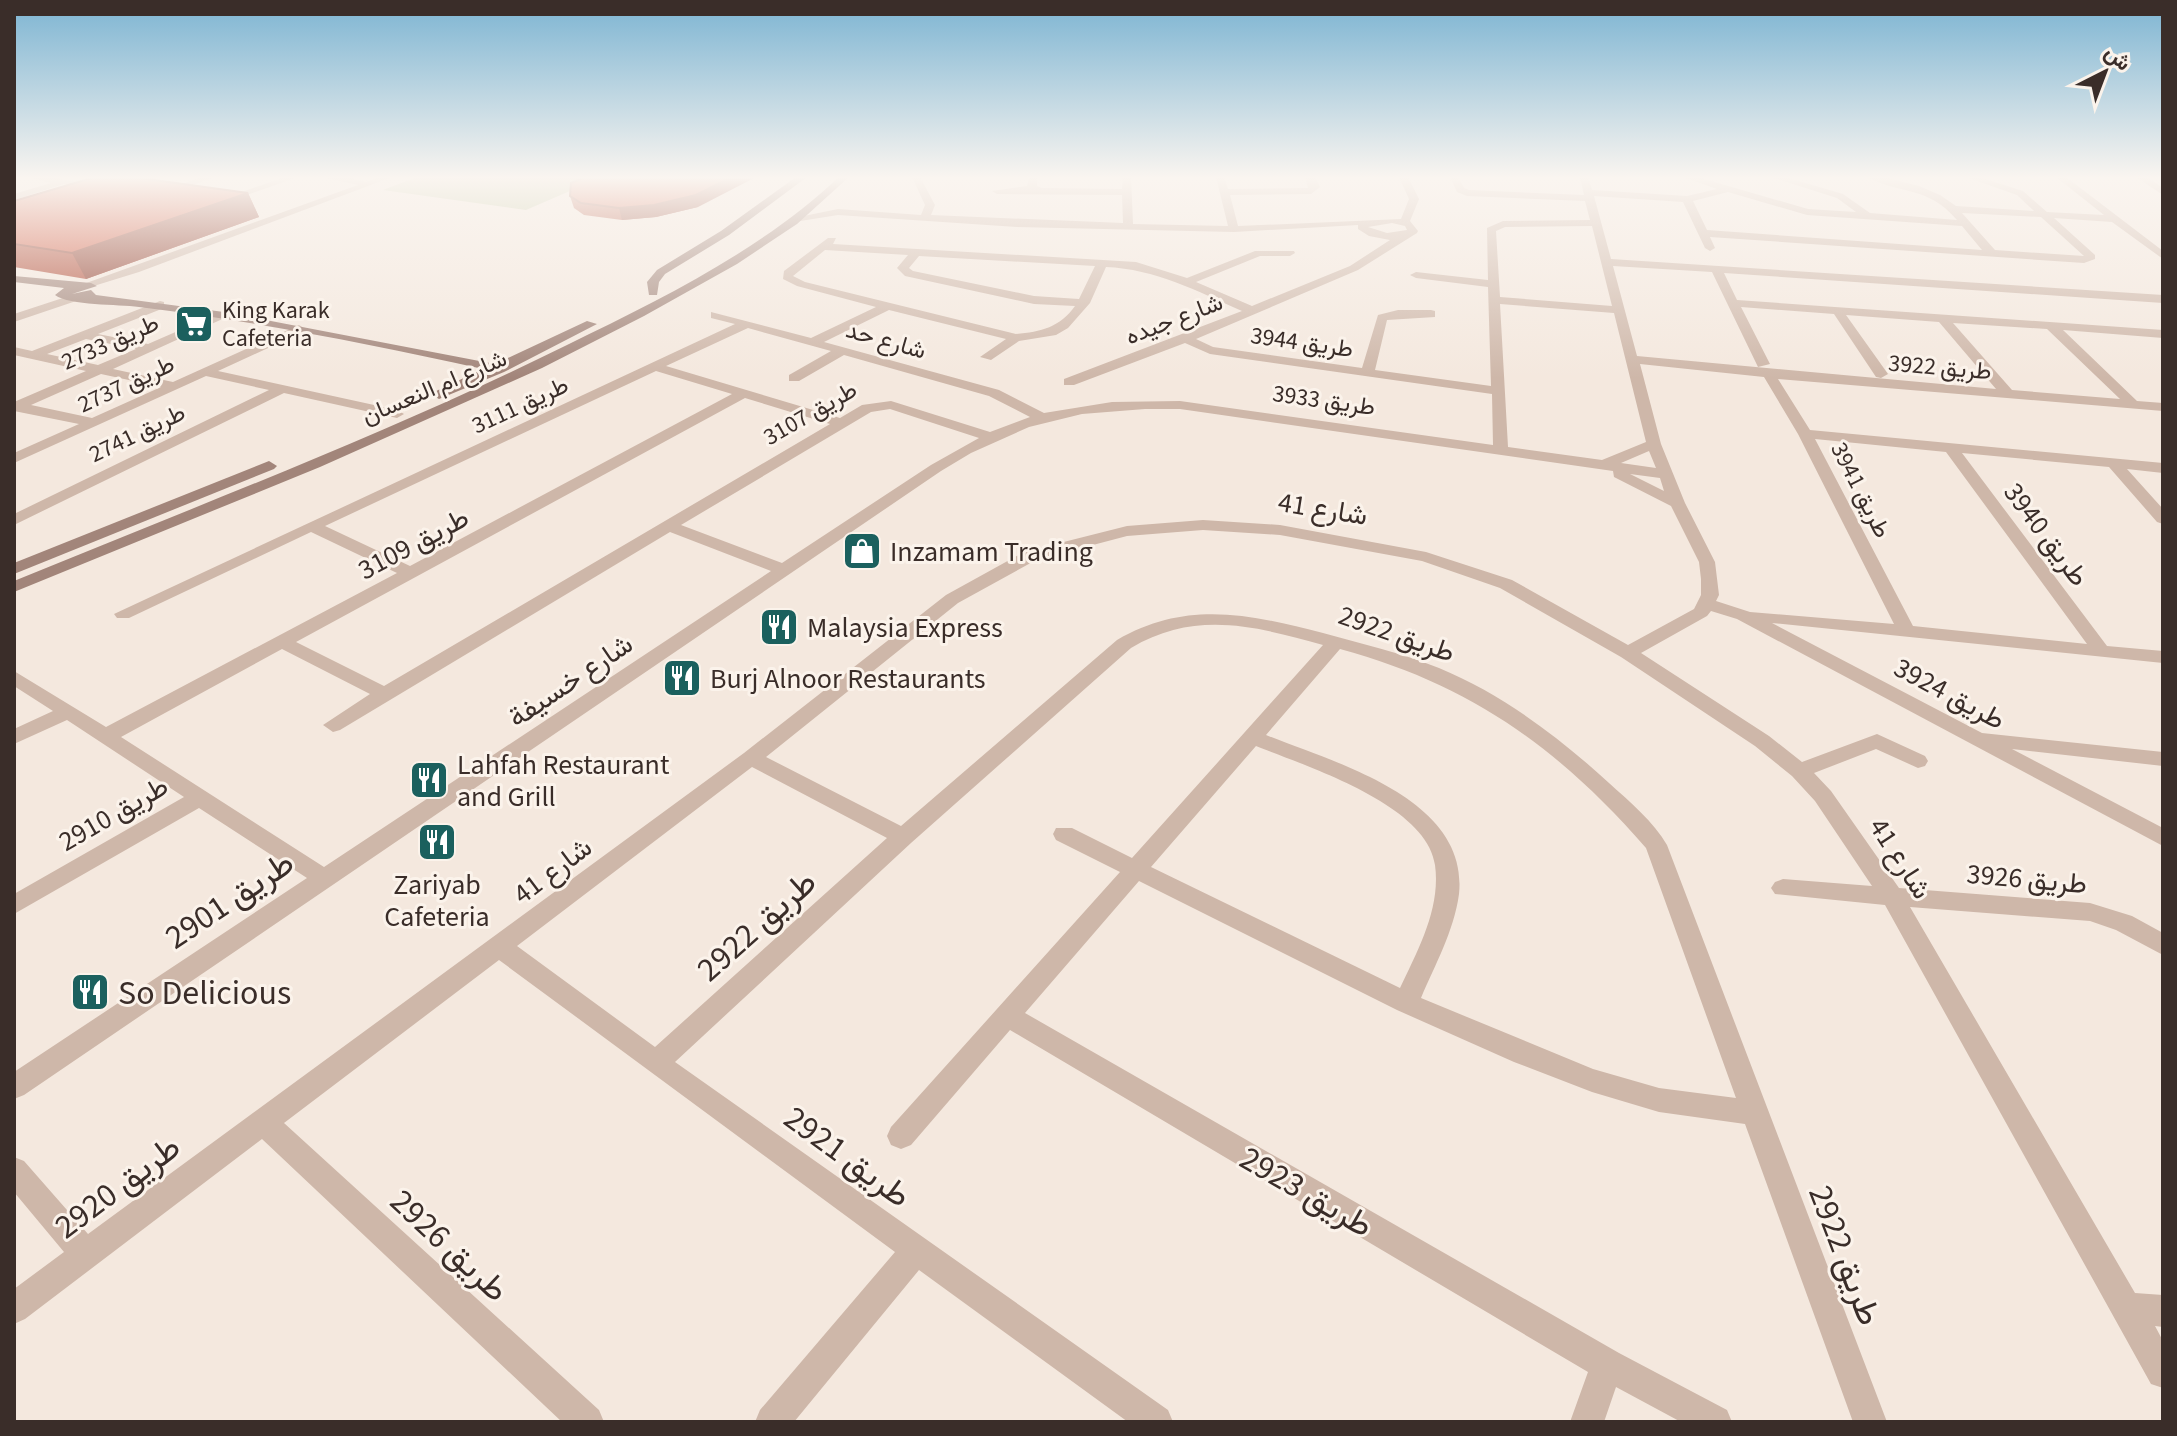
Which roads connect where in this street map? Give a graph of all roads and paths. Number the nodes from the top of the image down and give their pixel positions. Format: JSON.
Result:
{"nodes":[{"id":1,"x":210,"y":244,"type":"edge"},
{"id":2,"x":214,"y":244,"type":"edge"},
{"id":3,"x":707,"y":244,"type":"edge"},
{"id":4,"x":731,"y":244,"type":"edge"},
{"id":5,"x":755,"y":244,"type":"edge"},
{"id":6,"x":827,"y":244,"type":"edge"},
{"id":7,"x":978,"y":244,"type":"edge"},
{"id":8,"x":1026,"y":244,"type":"edge"},
{"id":9,"x":1373,"y":244,"type":"edge"},
{"id":10,"x":1384,"y":244,"type":"edge"},
{"id":11,"x":1492,"y":244,"type":"edge"},
{"id":12,"x":1602,"y":244,"type":"edge"},
{"id":13,"x":1708,"y":244,"type":"edge"},
{"id":14,"x":1855,"y":244,"type":"edge"},
{"id":15,"x":1982,"y":244,"type":"edge"},
{"id":16,"x":2077,"y":244,"type":"edge"},
{"id":17,"x":823,"y":247,"type":"junction"},
{"id":18,"x":1896,"y":247,"type":"junction"},
{"id":19,"x":1374,"y":248,"type":"junction"},
{"id":20,"x":1710,"y":248,"type":"dead end"},
{"id":21,"x":916,"y":252,"type":"junction"},
{"id":22,"x":1290,"y":253,"type":"dead end"},
{"id":23,"x":1991,"y":253,"type":"junction"},
{"id":24,"x":1102,"y":262,"type":"junction"},
{"id":25,"x":1608,"y":262,"type":"junction"},
{"id":26,"x":1716,"y":269,"type":"junction"},
{"id":27,"x":1416,"y":275,"type":"dead end"},
{"id":28,"x":14,"y":279,"type":"edge"},
{"id":29,"x":1187,"y":282,"type":"junction"},
{"id":30,"x":1928,"y":282,"type":"junction"},
{"id":31,"x":39,"y":284,"type":"junction"},
{"id":32,"x":1493,"y":284,"type":"junction"},
{"id":33,"x":874,"y":286,"type":"dead end"},
{"id":34,"x":99,"y":289,"type":"junction"},
{"id":35,"x":63,"y":292,"type":"junction"},
{"id":36,"x":81,"y":292,"type":"junction"},
{"id":37,"x":653,"y":293,"type":"junction"},
{"id":38,"x":851,"y":297,"type":"junction"},
{"id":39,"x":122,"y":299,"type":"junction"},
{"id":40,"x":2163,"y":299,"type":"edge"},
{"id":41,"x":1495,"y":300,"type":"junction"},
{"id":42,"x":1084,"y":303,"type":"junction"},
{"id":43,"x":1733,"y":303,"type":"junction"},
{"id":44,"x":160,"y":305,"type":"junction"},
{"id":45,"x":887,"y":306,"type":"junction"},
{"id":46,"x":1618,"y":310,"type":"junction"},
{"id":47,"x":1837,"y":310,"type":"junction"},
{"id":48,"x":1253,"y":311,"type":"junction"},
{"id":49,"x":14,"y":314,"type":"edge"},
{"id":50,"x":1431,"y":314,"type":"dead end"},
{"id":51,"x":715,"y":315,"type":"dead end"},
{"id":52,"x":223,"y":316,"type":"junction"},
{"id":53,"x":1942,"y":317,"type":"junction"},
{"id":54,"x":746,"y":324,"type":"junction"},
{"id":55,"x":2050,"y":325,"type":"junction"},
{"id":56,"x":299,"y":329,"type":"junction"},
{"id":57,"x":2163,"y":334,"type":"edge"},
{"id":58,"x":86,"y":335,"type":"junction"},
{"id":59,"x":1016,"y":338,"type":"junction"},
{"id":60,"x":558,"y":339,"type":"junction"},
{"id":61,"x":1185,"y":339,"type":"junction"},
{"id":62,"x":813,"y":342,"type":"junction"},
{"id":63,"x":149,"y":348,"type":"junction"},
{"id":64,"x":398,"y":349,"type":"junction"},
{"id":65,"x":843,"y":350,"type":"junction"},
{"id":66,"x":14,"y":351,"type":"edge"},
{"id":67,"x":34,"y":355,"type":"junction"},
{"id":68,"x":986,"y":357,"type":"dead end"},
{"id":69,"x":437,"y":361,"type":"junction"},
{"id":70,"x":467,"y":361,"type":"junction"},
{"id":71,"x":14,"y":363,"type":"edge"},
{"id":72,"x":1632,"y":363,"type":"junction"},
{"id":73,"x":656,"y":367,"type":"junction"},
{"id":74,"x":1766,"y":369,"type":"junction"},
{"id":75,"x":102,"y":370,"type":"junction"},
{"id":76,"x":205,"y":372,"type":"junction"},
{"id":77,"x":501,"y":374,"type":"junction"},
{"id":78,"x":1367,"y":374,"type":"junction"},
{"id":79,"x":1881,"y":374,"type":"dead end"},
{"id":80,"x":794,"y":378,"type":"dead end"},
{"id":81,"x":1069,"y":382,"type":"dead end"},
{"id":82,"x":174,"y":386,"type":"junction"},
{"id":83,"x":282,"y":389,"type":"junction"},
{"id":84,"x":1500,"y":391,"type":"junction"},
{"id":85,"x":443,"y":393,"type":"junction"},
{"id":86,"x":743,"y":394,"type":"junction"},
{"id":87,"x":2009,"y":395,"type":"junction"},
{"id":88,"x":2134,"y":405,"type":"junction"},
{"id":89,"x":16,"y":406,"type":"edge"},
{"id":90,"x":2163,"y":407,"type":"edge"},
{"id":91,"x":397,"y":414,"type":"junction"},
{"id":92,"x":1040,"y":417,"type":"junction"},
{"id":93,"x":94,"y":423,"type":"junction"},
{"id":94,"x":841,"y":423,"type":"junction"},
{"id":95,"x":1805,"y":434,"type":"junction"},
{"id":96,"x":988,"y":436,"type":"junction"},
{"id":97,"x":330,"y":441,"type":"dead end"},
{"id":98,"x":1654,"y":444,"type":"junction"},
{"id":99,"x":1951,"y":449,"type":"junction"},
{"id":100,"x":1501,"y":451,"type":"junction"},
{"id":101,"x":287,"y":458,"type":"dead end"},
{"id":102,"x":14,"y":459,"type":"edge"},
{"id":103,"x":2114,"y":464,"type":"junction"},
{"id":104,"x":1600,"y":466,"type":"junction"},
{"id":105,"x":2163,"y":468,"type":"edge"},
{"id":106,"x":1665,"y":474,"type":"junction"},
{"id":107,"x":1677,"y":503,"type":"junction"},
{"id":108,"x":2163,"y":519,"type":"edge"},
{"id":109,"x":14,"y":520,"type":"edge"},
{"id":110,"x":669,"y":526,"type":"junction"},
{"id":111,"x":313,"y":527,"type":"junction"},
{"id":112,"x":14,"y":569,"type":"edge"},
{"id":113,"x":785,"y":570,"type":"junction"},
{"id":114,"x":411,"y":573,"type":"junction"},
{"id":115,"x":14,"y":587,"type":"edge"},
{"id":116,"x":1707,"y":604,"type":"junction"},
{"id":117,"x":123,"y":614,"type":"dead end"},
{"id":118,"x":1743,"y":615,"type":"junction"},
{"id":119,"x":1906,"y":631,"type":"junction"},
{"id":120,"x":282,"y":642,"type":"junction"},
{"id":121,"x":1335,"y":643,"type":"junction"},
{"id":122,"x":2101,"y":650,"type":"junction"},
{"id":123,"x":1628,"y":653,"type":"junction"},
{"id":124,"x":2163,"y":657,"type":"edge"},
{"id":125,"x":14,"y":677,"type":"edge"},
{"id":126,"x":385,"y":694,"type":"junction"},
{"id":127,"x":68,"y":712,"type":"junction"},
{"id":128,"x":333,"y":725,"type":"dead end"},
{"id":129,"x":106,"y":736,"type":"junction"},
{"id":130,"x":14,"y":737,"type":"edge"},
{"id":131,"x":1252,"y":737,"type":"junction"},
{"id":132,"x":1974,"y":738,"type":"junction"},
{"id":133,"x":751,"y":758,"type":"junction"},
{"id":134,"x":2163,"y":759,"type":"edge"},
{"id":135,"x":1918,"y":761,"type":"dead end"},
{"id":136,"x":1799,"y":771,"type":"junction"},
{"id":137,"x":199,"y":798,"type":"junction"},
{"id":138,"x":1064,"y":834,"type":"dead end"},
{"id":139,"x":903,"y":837,"type":"junction"},
{"id":140,"x":2163,"y":838,"type":"edge"},
{"id":141,"x":1135,"y":870,"type":"junction"},
{"id":142,"x":324,"y":878,"type":"junction"},
{"id":143,"x":1783,"y":888,"type":"dead end"},
{"id":144,"x":1892,"y":897,"type":"junction"},
{"id":145,"x":14,"y":905,"type":"edge"},
{"id":146,"x":2163,"y":945,"type":"edge"},
{"id":147,"x":500,"y":947,"type":"junction"},
{"id":148,"x":1406,"y":1003,"type":"junction"},
{"id":149,"x":1008,"y":1016,"type":"junction"},
{"id":150,"x":656,"y":1063,"type":"junction"},
{"id":151,"x":14,"y":1087,"type":"edge"},
{"id":152,"x":1756,"y":1113,"type":"junction"},
{"id":153,"x":263,"y":1122,"type":"junction"},
{"id":154,"x":901,"y":1136,"type":"dead end"},
{"id":155,"x":14,"y":1170,"type":"edge"},
{"id":156,"x":916,"y":1250,"type":"junction"},
{"id":157,"x":85,"y":1254,"type":"junction"},
{"id":158,"x":14,"y":1308,"type":"edge"},
{"id":159,"x":2127,"y":1308,"type":"junction"},
{"id":160,"x":2163,"y":1311,"type":"edge"},
{"id":161,"x":1607,"y":1365,"type":"junction"},
{"id":162,"x":2163,"y":1372,"type":"edge"},
{"id":163,"x":587,"y":1422,"type":"edge"},
{"id":164,"x":772,"y":1422,"type":"edge"},
{"id":165,"x":1156,"y":1422,"type":"edge"},
{"id":166,"x":1587,"y":1422,"type":"edge"},
{"id":167,"x":1715,"y":1422,"type":"edge"},
{"id":168,"x":1870,"y":1422,"type":"edge"}],
"edges":[{"from":1,"to":36,"type":"street"},
{"from":2,"to":34,"type":"street"},
{"from":3,"to":37,"type":"main road"},
{"from":4,"to":37,"type":"main road","name":"شارع ام النعسان"},
{"from":5,"to":77,"type":"main road","name":"شارع ام النعسان"},
{"from":6,"to":17,"type":"street"},
{"from":7,"to":21,"type":"street"},
{"from":8,"to":24,"type":"street"},
{"from":9,"to":19,"type":"street"},
{"from":10,"to":19,"type":"street","name":"شارع جيده"},
{"from":11,"to":32,"type":"street"},
{"from":12,"to":25,"type":"street"},
{"from":13,"to":20,"type":"street"},
{"from":14,"to":18,"type":"street"},
{"from":15,"to":23,"type":"street"},
{"from":16,"to":23,"type":"street"},
{"from":17,"to":21,"type":"street"},
{"from":17,"to":38,"type":"street"},
{"from":18,"to":23,"type":"street"},
{"from":18,"to":30,"type":"street"},
{"from":19,"to":48,"type":"street","name":"شارع جيده"},
{"from":21,"to":42,"type":"street"},
{"from":22,"to":29,"type":"street"},
{"from":24,"to":29,"type":"street"},
{"from":24,"to":42,"type":"street"},
{"from":25,"to":26,"type":"street"},
{"from":25,"to":46,"type":"street"},
{"from":26,"to":30,"type":"street"},
{"from":26,"to":43,"type":"street","name":"طريق 3941"},
{"from":27,"to":32,"type":"street"},
{"from":28,"to":31,"type":"main road"},
{"from":29,"to":48,"type":"street"},
{"from":30,"to":40,"type":"street"},
{"from":31,"to":35,"type":"main road"},
{"from":31,"to":36,"type":"main road"},
{"from":32,"to":41,"type":"street"},
{"from":33,"to":38,"type":"street"},
{"from":34,"to":36,"type":"main road"},
{"from":34,"to":39,"type":"main road"},
{"from":35,"to":36,"type":"main road"},
{"from":35,"to":49,"type":"street"},
{"from":36,"to":39,"type":"main road"},
{"from":36,"to":49,"type":"street"},
{"from":37,"to":60,"type":"main road","name":"شارع ام النعسان"},
{"from":38,"to":45,"type":"street"},
{"from":39,"to":44,"type":"main road"},
{"from":41,"to":46,"type":"street"},
{"from":41,"to":84,"type":"street"},
{"from":42,"to":59,"type":"street"},
{"from":43,"to":47,"type":"street"},
{"from":43,"to":74,"type":"street","name":"طريق 3941"},
{"from":44,"to":52,"type":"main road"},
{"from":44,"to":58,"type":"street"},
{"from":45,"to":59,"type":"street"},
{"from":45,"to":62,"type":"street"},
{"from":46,"to":72,"type":"street"},
{"from":47,"to":53,"type":"street"},
{"from":47,"to":79,"type":"street"},
{"from":48,"to":61,"type":"street","name":"شارع جيده"},
{"from":50,"to":78,"type":"street","name":"طريق 3944"},
{"from":51,"to":54,"type":"street","name":"شارع حد"},
{"from":52,"to":56,"type":"main road"},
{"from":52,"to":63,"type":"street","name":"طريق 2733"},
{"from":53,"to":55,"type":"street"},
{"from":53,"to":87,"type":"street"},
{"from":54,"to":62,"type":"street","name":"شارع حد"},
{"from":54,"to":73,"type":"street","name":"طريق 3111"},
{"from":55,"to":57,"type":"street"},
{"from":55,"to":88,"type":"street"},
{"from":56,"to":64,"type":"main road"},
{"from":56,"to":76,"type":"street","name":"طريق 2737"},
{"from":58,"to":63,"type":"street"},
{"from":58,"to":67,"type":"street"},
{"from":59,"to":68,"type":"street"},
{"from":60,"to":70,"type":"main road"},
{"from":60,"to":77,"type":"main road","name":"شارع ام النعسان"},
{"from":61,"to":78,"type":"street","name":"طريق 3944"},
{"from":61,"to":81,"type":"street","name":"شارع جيده"},
{"from":62,"to":65,"type":"street","name":"شارع حد"},
{"from":63,"to":75,"type":"street","name":"طريق 2733"},
{"from":64,"to":69,"type":"main road"},
{"from":64,"to":70,"type":"main road"},
{"from":65,"to":80,"type":"street"},
{"from":65,"to":92,"type":"street","name":"شارع حد"},
{"from":66,"to":67,"type":"street"},
{"from":67,"to":71,"type":"street"},
{"from":67,"to":75,"type":"street"},
{"from":69,"to":77,"type":"main road"},
{"from":69,"to":85,"type":"main road"},
{"from":70,"to":77,"type":"main road"},
{"from":72,"to":74,"type":"street","name":"طريق 3922"},
{"from":72,"to":98,"type":"street"},
{"from":73,"to":86,"type":"street"},
{"from":73,"to":111,"type":"street","name":"طريق 3111"},
{"from":74,"to":87,"type":"street","name":"طريق 3922"},
{"from":74,"to":95,"type":"street","name":"طريق 3941"},
{"from":75,"to":82,"type":"street"},
{"from":75,"to":89,"type":"street","name":"طريق 2733"},
{"from":76,"to":82,"type":"street","name":"طريق 2737"},
{"from":76,"to":83,"type":"street"},
{"from":77,"to":85,"type":"main road","name":"شارع ام النعسان"},
{"from":77,"to":115,"type":"main road","name":"شارع ام النعسان"},
{"from":78,"to":84,"type":"street","name":"طريق 3944"},
{"from":82,"to":93,"type":"street","name":"طريق 2737"},
{"from":83,"to":91,"type":"street"},
{"from":83,"to":109,"type":"street","name":"طريق 2741"},
{"from":84,"to":100,"type":"street"},
{"from":85,"to":91,"type":"main road","name":"شارع ام النعسان"},
{"from":86,"to":94,"type":"street"},
{"from":86,"to":114,"type":"street","name":"طريق 3109"},
{"from":87,"to":88,"type":"street","name":"طريق 3922"},
{"from":88,"to":90,"type":"street","name":"طريق 3922"},
{"from":89,"to":93,"type":"street"},
{"from":91,"to":97,"type":"main road","name":"شارع ام النعسان"},
{"from":92,"to":96,"type":"street","name":"شارع خسيفة"},
{"from":92,"to":100,"type":"street","name":"طريق 3933"},
{"from":93,"to":102,"type":"street","name":"طريق 2737"},
{"from":94,"to":96,"type":"street","name":"طريق 3107"},
{"from":94,"to":110,"type":"street","name":"طريق 3107"},
{"from":95,"to":99,"type":"street","name":"طريق 3940"},
{"from":95,"to":119,"type":"street","name":"طريق 3941"},
{"from":96,"to":113,"type":"street","name":"شارع خسيفة"},
{"from":98,"to":104,"type":"street","name":"طريق 3933"},
{"from":98,"to":106,"type":"street"},
{"from":99,"to":103,"type":"street","name":"طريق 3940"},
{"from":99,"to":122,"type":"street","name":"طريق 3940"},
{"from":100,"to":104,"type":"street","name":"طريق 3933"},
{"from":101,"to":112,"type":"main road"},
{"from":103,"to":105,"type":"street","name":"طريق 3940"},
{"from":103,"to":108,"type":"street"},
{"from":104,"to":106,"type":"street","name":"طريق 3933"},
{"from":104,"to":107,"type":"street","name":"طريق 3933"},
{"from":106,"to":107,"type":"street"},
{"from":107,"to":116,"type":"street"},
{"from":110,"to":113,"type":"street"},
{"from":110,"to":126,"type":"street","name":"طريق 3107"},
{"from":111,"to":114,"type":"street"},
{"from":111,"to":117,"type":"street","name":"طريق 3111"},
{"from":113,"to":142,"type":"street","name":"شارع خسيفة"},
{"from":114,"to":120,"type":"street","name":"طريق 3109"},
{"from":116,"to":118,"type":"street","name":"طريق 3924"},
{"from":116,"to":123,"type":"street"},
{"from":118,"to":119,"type":"street"},
{"from":118,"to":132,"type":"street","name":"طريق 3924"},
{"from":119,"to":122,"type":"street"},
{"from":120,"to":126,"type":"street"},
{"from":120,"to":129,"type":"street","name":"طريق 3109"},
{"from":121,"to":131,"type":"street"},
{"from":121,"to":139,"type":"street","name":"طريق 2922"},
{"from":121,"to":152,"type":"street","name":"طريق 2922"},
{"from":122,"to":124,"type":"street"},
{"from":123,"to":133,"type":"street","name":"شارع 41"},
{"from":123,"to":136,"type":"street","name":"شارع 41"},
{"from":125,"to":127,"type":"street"},
{"from":126,"to":128,"type":"street","name":"طريق 3107"},
{"from":127,"to":129,"type":"street"},
{"from":127,"to":130,"type":"street"},
{"from":129,"to":137,"type":"street"},
{"from":131,"to":141,"type":"street"},
{"from":131,"to":148,"type":"street"},
{"from":132,"to":134,"type":"street"},
{"from":132,"to":140,"type":"street","name":"طريق 3924"},
{"from":133,"to":139,"type":"street"},
{"from":133,"to":147,"type":"street","name":"شارع 41"},
{"from":135,"to":136,"type":"street"},
{"from":136,"to":144,"type":"street","name":"شارع 41"},
{"from":137,"to":142,"type":"street"},
{"from":137,"to":145,"type":"street","name":"طريق 2910"},
{"from":138,"to":141,"type":"street"},
{"from":139,"to":150,"type":"street","name":"طريق 2922"},
{"from":141,"to":148,"type":"street"},
{"from":141,"to":149,"type":"street"},
{"from":142,"to":151,"type":"street","name":"طريق 2901"},
{"from":143,"to":144,"type":"street","name":"طريق 3926"},
{"from":144,"to":146,"type":"street","name":"طريق 3926"},
{"from":144,"to":159,"type":"street","name":"شارع 41"},
{"from":147,"to":150,"type":"street","name":"طريق 2921"},
{"from":147,"to":153,"type":"street","name":"شارع 41"},
{"from":148,"to":152,"type":"street"},
{"from":149,"to":154,"type":"street"},
{"from":149,"to":161,"type":"street","name":"طريق 2923"},
{"from":150,"to":156,"type":"street","name":"طريق 2921"},
{"from":152,"to":168,"type":"street","name":"طريق 2922"},
{"from":153,"to":157,"type":"street","name":"طريق 2920"},
{"from":153,"to":163,"type":"street","name":"طريق 2926"},
{"from":155,"to":157,"type":"street"},
{"from":156,"to":164,"type":"street"},
{"from":156,"to":165,"type":"street","name":"طريق 2921"},
{"from":157,"to":158,"type":"street","name":"طريق 2920"},
{"from":159,"to":160,"type":"street"},
{"from":159,"to":162,"type":"street","name":"شارع 41"},
{"from":161,"to":166,"type":"street"},
{"from":161,"to":167,"type":"street","name":"طريق 2923"}]}
